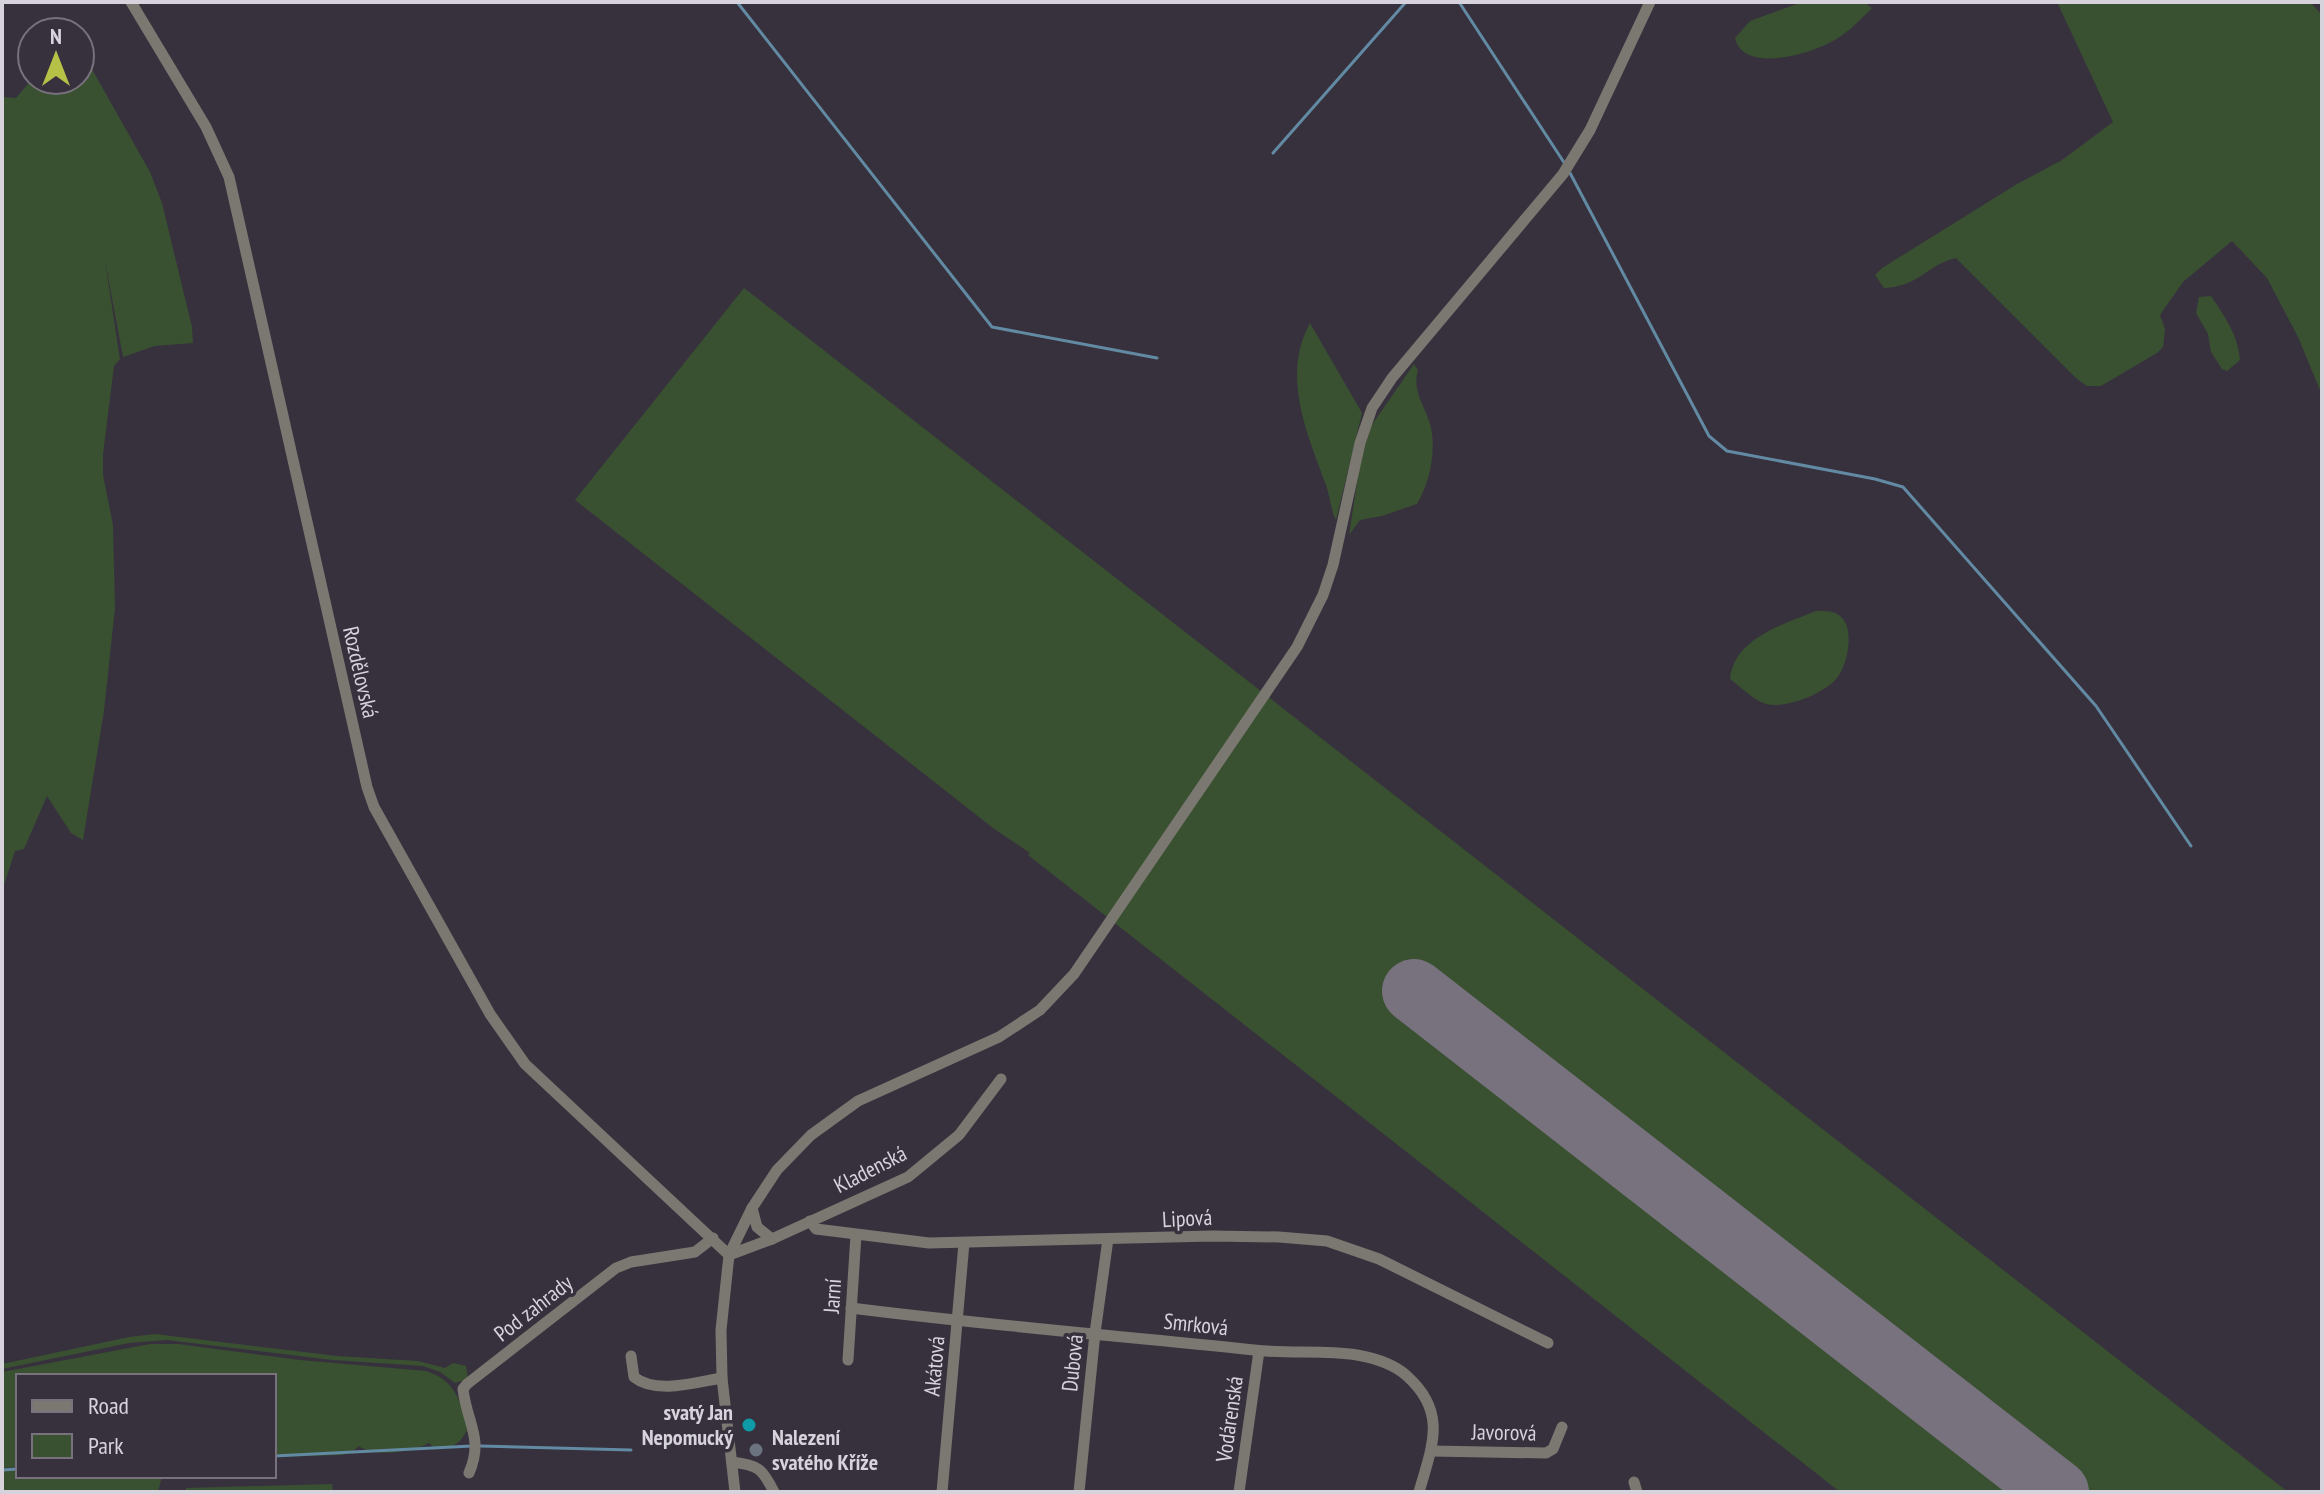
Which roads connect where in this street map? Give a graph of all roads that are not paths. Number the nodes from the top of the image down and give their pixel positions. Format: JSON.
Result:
{"nodes":[{"id":1,"x":131,"y":2,"type":"edge"},
{"id":2,"x":1650,"y":2,"type":"edge"},
{"id":3,"x":1001,"y":1079,"type":"dead end"},
{"id":4,"x":752,"y":1208,"type":"junction"},
{"id":5,"x":810,"y":1221,"type":"junction"},
{"id":6,"x":856,"y":1235,"type":"junction"},
{"id":7,"x":713,"y":1238,"type":"junction"},
{"id":8,"x":772,"y":1239,"type":"junction"},
{"id":9,"x":1108,"y":1239,"type":"junction"},
{"id":10,"x":964,"y":1243,"type":"junction"},
{"id":11,"x":729,"y":1255,"type":"junction"},
{"id":12,"x":851,"y":1308,"type":"junction"},
{"id":13,"x":958,"y":1321,"type":"junction"},
{"id":14,"x":1095,"y":1333,"type":"junction"},
{"id":15,"x":1548,"y":1343,"type":"dead end"},
{"id":16,"x":1259,"y":1351,"type":"junction"},
{"id":17,"x":631,"y":1356,"type":"dead end"},
{"id":18,"x":848,"y":1360,"type":"dead end"},
{"id":19,"x":722,"y":1378,"type":"junction"},
{"id":20,"x":1562,"y":1427,"type":"dead end"},
{"id":21,"x":1431,"y":1451,"type":"junction"},
{"id":22,"x":732,"y":1462,"type":"junction"},
{"id":23,"x":469,"y":1473,"type":"dead end"},
{"id":24,"x":735,"y":1492,"type":"edge"},
{"id":25,"x":774,"y":1492,"type":"edge"},
{"id":26,"x":942,"y":1492,"type":"edge"},
{"id":27,"x":1079,"y":1492,"type":"edge"},
{"id":28,"x":1239,"y":1492,"type":"edge"},
{"id":29,"x":1419,"y":1492,"type":"edge"}],
"edges":[{"from":1,"to":7,"type":"street","name":"Rozdělovská"},
{"from":2,"to":4,"type":"street"},
{"from":3,"to":5,"type":"street","name":"Kladenská"},
{"from":4,"to":8,"type":"street"},
{"from":4,"to":11,"type":"street"},
{"from":5,"to":6,"type":"street","name":"Lipová"},
{"from":5,"to":8,"type":"street","name":"Kladenská"},
{"from":6,"to":10,"type":"street","name":"Lipová"},
{"from":6,"to":12,"type":"street","name":"Jarní"},
{"from":7,"to":11,"type":"street","name":"Rozdělovská"},
{"from":7,"to":23,"type":"street","name":"Pod zahrady"},
{"from":8,"to":11,"type":"street","name":"Kladenská"},
{"from":9,"to":10,"type":"street","name":"Lipová"},
{"from":9,"to":14,"type":"street","name":"Dubová"},
{"from":9,"to":15,"type":"street","name":"Lipová"},
{"from":10,"to":13,"type":"street","name":"Akátová"},
{"from":11,"to":19,"type":"street"},
{"from":12,"to":13,"type":"street","name":"Smrková"},
{"from":12,"to":18,"type":"street","name":"Jarní"},
{"from":13,"to":14,"type":"street","name":"Smrková"},
{"from":13,"to":26,"type":"street","name":"Akátová"},
{"from":14,"to":16,"type":"street","name":"Smrková"},
{"from":14,"to":27,"type":"street","name":"Dubová"},
{"from":16,"to":21,"type":"street","name":"Smrková"},
{"from":16,"to":28,"type":"street","name":"Vodárenská"},
{"from":17,"to":19,"type":"street"},
{"from":19,"to":22,"type":"street"},
{"from":20,"to":21,"type":"street","name":"Javorová"},
{"from":21,"to":29,"type":"street","name":"Smrková"},
{"from":22,"to":24,"type":"street"},
{"from":22,"to":25,"type":"street"}]}
